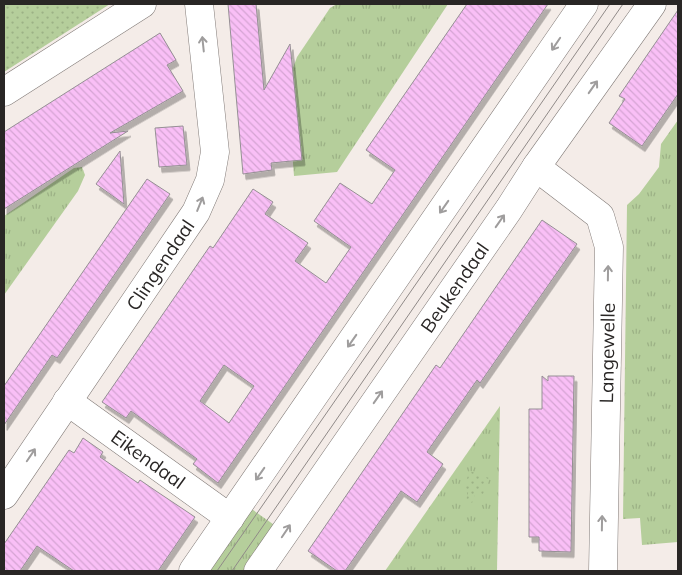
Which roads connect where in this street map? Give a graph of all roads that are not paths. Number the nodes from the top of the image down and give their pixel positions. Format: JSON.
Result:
{"nodes":[{"id":1,"x":142,"y":4,"type":"edge"},
{"id":2,"x":199,"y":4,"type":"edge"},
{"id":3,"x":584,"y":4,"type":"edge"},
{"id":4,"x":652,"y":4,"type":"edge"},
{"id":5,"x":4,"y":92,"type":"edge"},
{"id":6,"x":536,"y":167,"type":"junction"},
{"id":7,"x":68,"y":402,"type":"junction"},
{"id":8,"x":4,"y":495,"type":"edge"},
{"id":9,"x":230,"y":518,"type":"junction"},
{"id":10,"x":193,"y":571,"type":"edge"},
{"id":11,"x":258,"y":571,"type":"edge"},
{"id":12,"x":603,"y":571,"type":"edge"}],
"edges":[{"from":1,"to":5,"type":"street"},
{"from":7,"to":2,"type":"street","name":"Clingendaal","one_way":true},
{"from":3,"to":9,"type":"street","one_way":true},
{"from":6,"to":4,"type":"street","name":"Beukendaal","one_way":true},
{"from":11,"to":6,"type":"street","name":"Beukendaal","one_way":true},
{"from":12,"to":6,"type":"street","name":"Langewelle","one_way":true},
{"from":8,"to":7,"type":"street","name":"Clingendaal","one_way":true},
{"from":7,"to":9,"type":"street","name":"Eikendaal"},
{"from":9,"to":10,"type":"street"}]}
